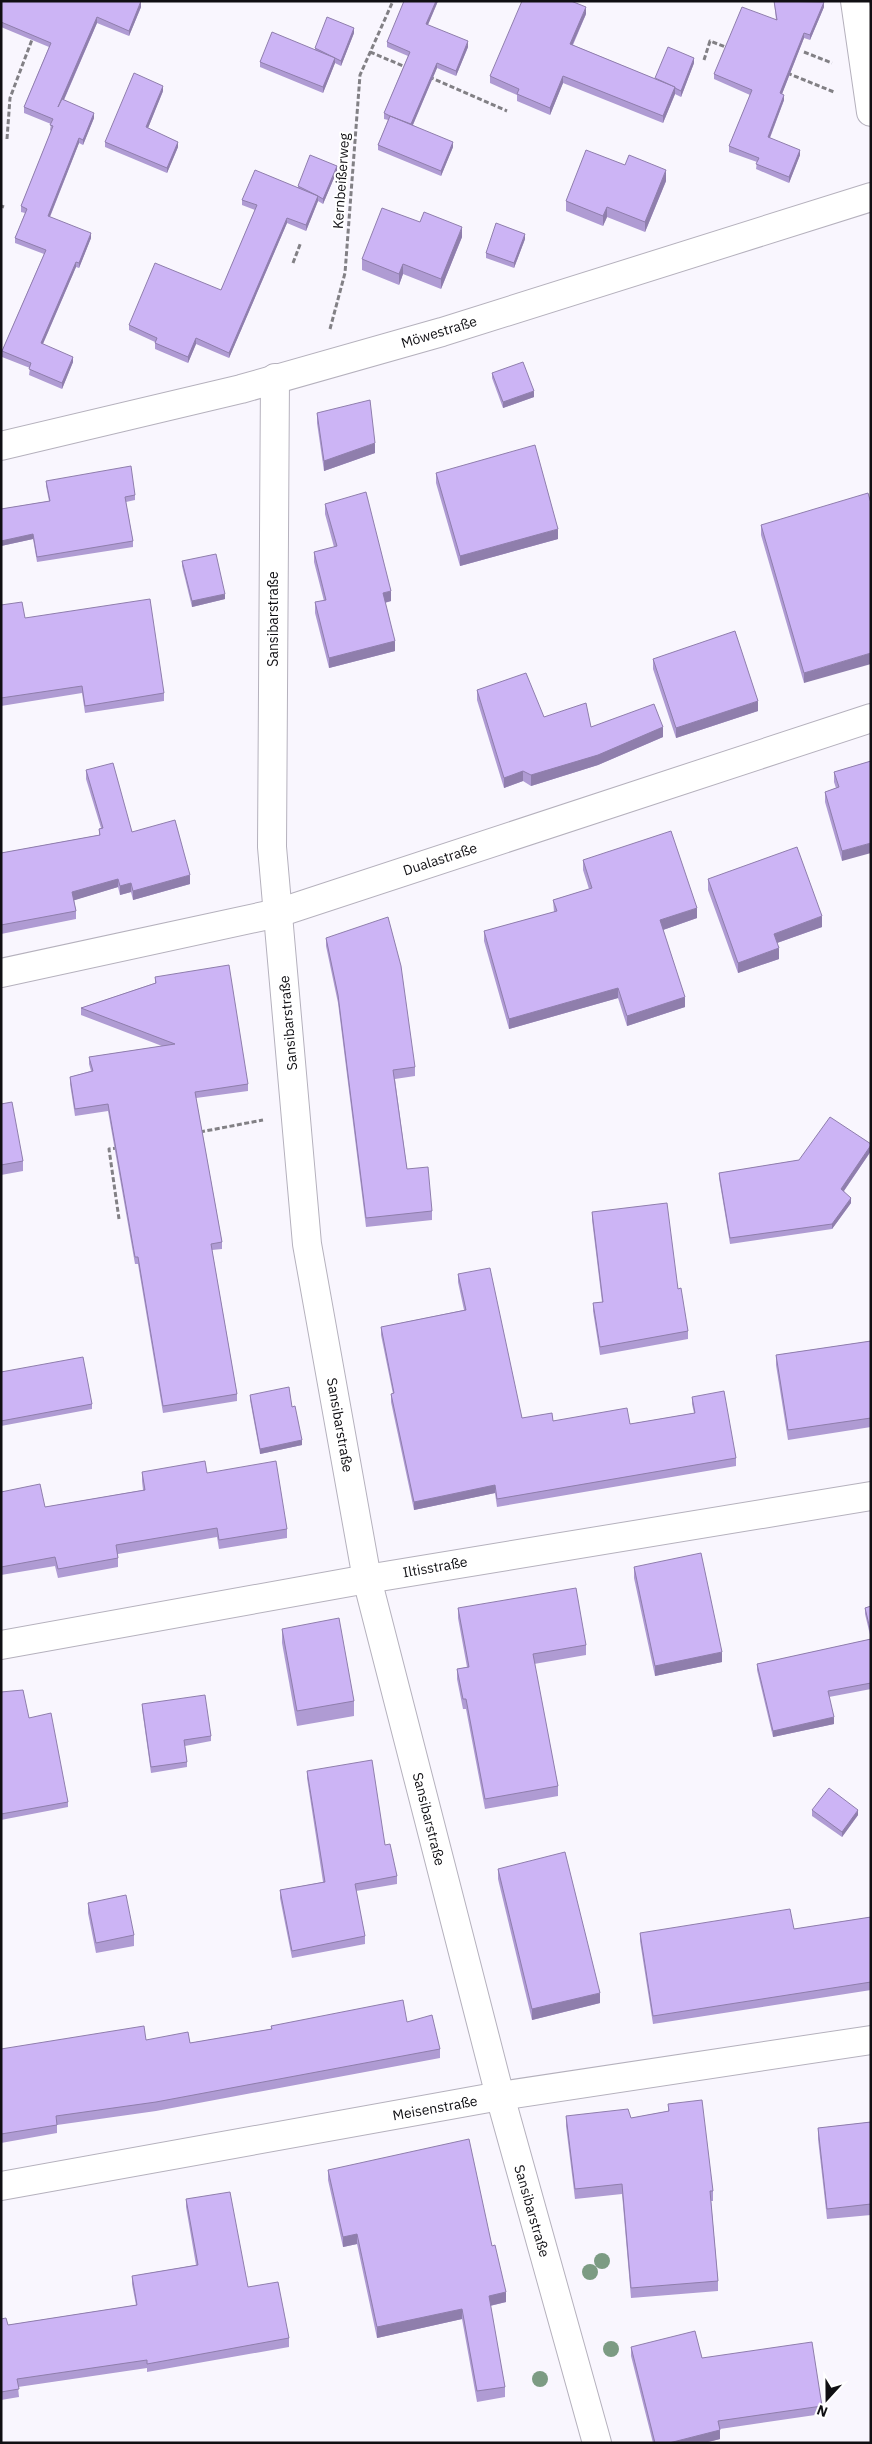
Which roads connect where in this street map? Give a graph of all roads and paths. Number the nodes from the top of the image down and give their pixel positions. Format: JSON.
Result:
{"nodes":[{"id":1,"x":392,"y":1,"type":"edge"},
{"id":2,"x":855,"y":1,"type":"edge"},
{"id":3,"x":36,"y":28,"type":"edge"},
{"id":4,"x":728,"y":48,"type":"edge"},
{"id":5,"x":370,"y":52,"type":"junction"},
{"id":6,"x":804,"y":52,"type":"dead end"},
{"id":7,"x":704,"y":60,"type":"dead end"},
{"id":8,"x":835,"y":65,"type":"dead end"},
{"id":9,"x":783,"y":71,"type":"edge"},
{"id":10,"x":415,"y":72,"type":"edge"},
{"id":11,"x":425,"y":75,"type":"edge"},
{"id":12,"x":837,"y":94,"type":"dead end"},
{"id":13,"x":507,"y":111,"type":"dead end"},
{"id":14,"x":871,"y":112,"type":"edge"},
{"id":15,"x":7,"y":139,"type":"dead end"},
{"id":16,"x":871,"y":197,"type":"edge"},
{"id":17,"x":301,"y":242,"type":"dead end"},
{"id":18,"x":293,"y":263,"type":"dead end"},
{"id":19,"x":321,"y":366,"type":"junction"},
{"id":20,"x":275,"y":378,"type":"junction"},
{"id":21,"x":1,"y":446,"type":"edge"},
{"id":22,"x":871,"y":718,"type":"edge"},
{"id":23,"x":278,"y":913,"type":"junction"},
{"id":24,"x":1,"y":973,"type":"edge"},
{"id":25,"x":296,"y":1114,"type":"junction"},
{"id":26,"x":198,"y":1132,"type":"edge"},
{"id":27,"x":119,"y":1147,"type":"edge"},
{"id":28,"x":118,"y":1219,"type":"dead end"},
{"id":29,"x":871,"y":1496,"type":"edge"},
{"id":30,"x":367,"y":1579,"type":"junction"},
{"id":31,"x":1,"y":1645,"type":"edge"},
{"id":32,"x":871,"y":2040,"type":"edge"},
{"id":33,"x":500,"y":2096,"type":"junction"},
{"id":34,"x":1,"y":2186,"type":"edge"},
{"id":35,"x":597,"y":2443,"type":"edge"}],
"edges":[{"from":1,"to":5,"type":"path","name":"Kernbeißerweg"},
{"from":2,"to":14,"type":"street"},
{"from":3,"to":15,"type":"path"},
{"from":4,"to":7,"type":"path"},
{"from":5,"to":10,"type":"path"},
{"from":5,"to":19,"type":"path","name":"Kernbeißerweg"},
{"from":6,"to":8,"type":"path"},
{"from":9,"to":12,"type":"path"},
{"from":11,"to":13,"type":"path"},
{"from":16,"to":19,"type":"street","name":"Möwestraße"},
{"from":17,"to":18,"type":"path"},
{"from":19,"to":20,"type":"street","name":"Möwestraße"},
{"from":20,"to":21,"type":"street","name":"Möwestraße"},
{"from":20,"to":23,"type":"street","name":"Sansibarstraße"},
{"from":22,"to":23,"type":"street","name":"Dualastraße"},
{"from":23,"to":24,"type":"street","name":"Dualastraße"},
{"from":23,"to":25,"type":"street","name":"Sansibarstraße"},
{"from":25,"to":26,"type":"path"},
{"from":25,"to":30,"type":"street","name":"Sansibarstraße"},
{"from":27,"to":28,"type":"path"},
{"from":29,"to":30,"type":"street","name":"Iltisstraße"},
{"from":30,"to":31,"type":"street","name":"Iltisstraße"},
{"from":30,"to":33,"type":"street","name":"Sansibarstraße"},
{"from":32,"to":33,"type":"street","name":"Meisenstraße"},
{"from":33,"to":34,"type":"street","name":"Meisenstraße"},
{"from":33,"to":35,"type":"street","name":"Sansibarstraße"}]}
